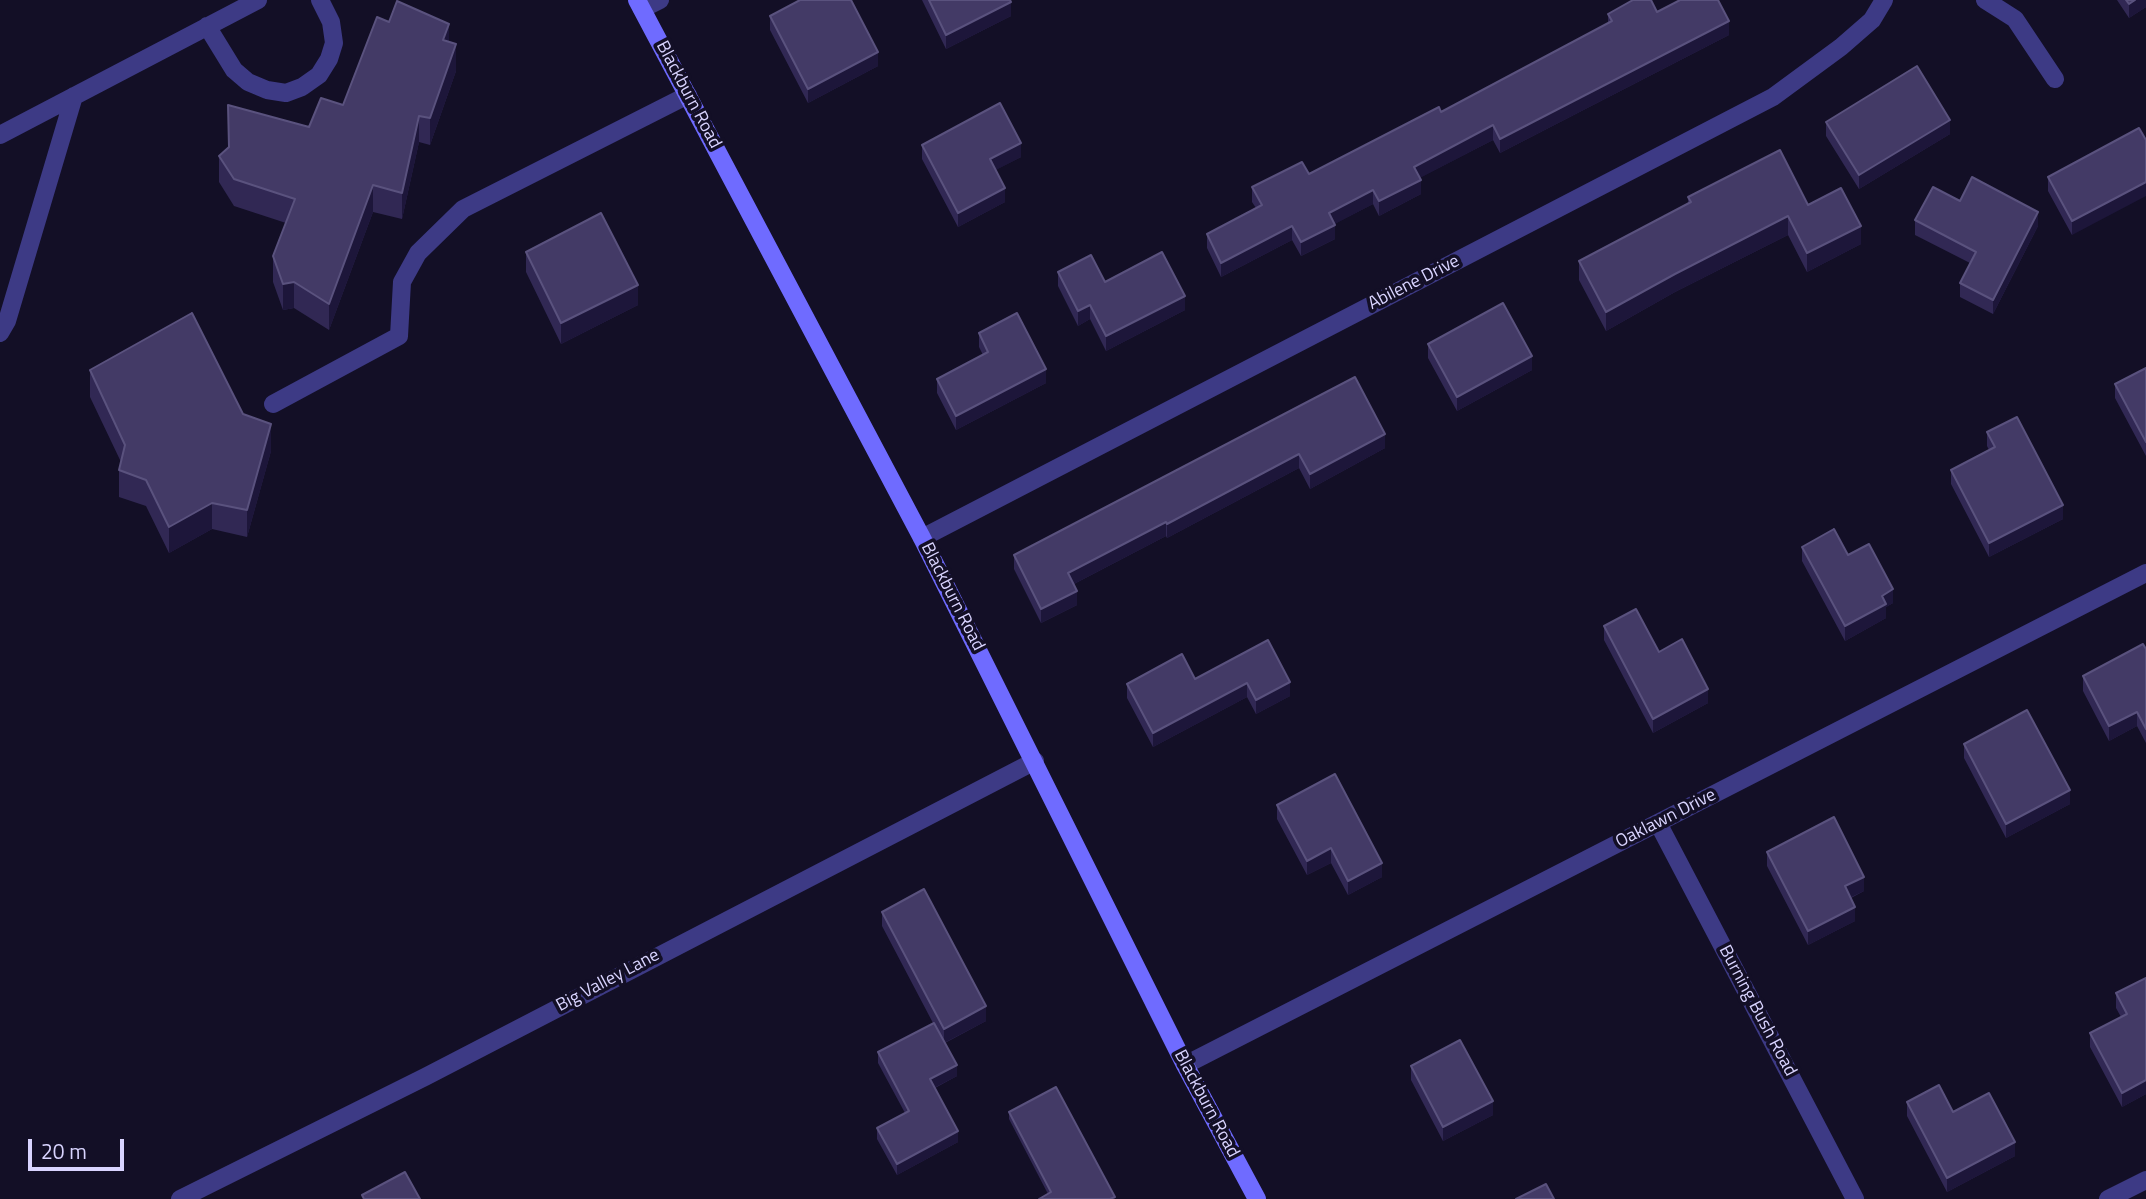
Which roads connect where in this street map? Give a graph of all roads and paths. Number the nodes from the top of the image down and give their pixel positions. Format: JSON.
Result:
{"nodes":[{"id":1,"x":258,"y":0,"type":"edge"},
{"id":2,"x":320,"y":0,"type":"edge"},
{"id":3,"x":660,"y":0,"type":"edge"},
{"id":4,"x":1884,"y":0,"type":"edge"},
{"id":5,"x":1985,"y":0,"type":"edge"},
{"id":6,"x":640,"y":4,"type":"edge"},
{"id":7,"x":207,"y":26,"type":"junction"},
{"id":8,"x":2055,"y":79,"type":"dead end"},
{"id":9,"x":688,"y":95,"type":"junction"},
{"id":10,"x":74,"y":96,"type":"junction"},
{"id":11,"x":0,"y":135,"type":"edge"},
{"id":12,"x":0,"y":333,"type":"edge"},
{"id":13,"x":273,"y":404,"type":"dead end"},
{"id":14,"x":922,"y":538,"type":"junction"},
{"id":15,"x":2146,"y":573,"type":"edge"},
{"id":16,"x":1035,"y":761,"type":"junction"},
{"id":17,"x":1658,"y":823,"type":"junction"},
{"id":18,"x":1185,"y":1065,"type":"junction"},
{"id":19,"x":2146,"y":1180,"type":"edge"},
{"id":20,"x":186,"y":1197,"type":"edge"},
{"id":21,"x":1257,"y":1199,"type":"edge"},
{"id":22,"x":1855,"y":1199,"type":"edge"},
{"id":23,"x":2108,"y":1199,"type":"edge"}],
"edges":[{"from":1,"to":7,"type":"street"},
{"from":2,"to":7,"type":"street"},
{"from":3,"to":6,"type":"street"},
{"from":4,"to":14,"type":"street","name":"Abilene Drive"},
{"from":5,"to":8,"type":"street"},
{"from":6,"to":9,"type":"main road","name":"Blackburn Road"},
{"from":7,"to":10,"type":"street"},
{"from":9,"to":13,"type":"street"},
{"from":9,"to":14,"type":"main road","name":"Blackburn Road"},
{"from":10,"to":11,"type":"street"},
{"from":10,"to":12,"type":"street"},
{"from":14,"to":16,"type":"main road","name":"Blackburn Road"},
{"from":15,"to":17,"type":"street","name":"Oaklawn Drive"},
{"from":16,"to":18,"type":"main road","name":"Blackburn Road"},
{"from":16,"to":20,"type":"street","name":"Big Valley Lane"},
{"from":17,"to":18,"type":"street","name":"Oaklawn Drive"},
{"from":17,"to":22,"type":"street","name":"Burning Bush Road"},
{"from":18,"to":21,"type":"main road","name":"Blackburn Road"},
{"from":19,"to":23,"type":"street"}]}
